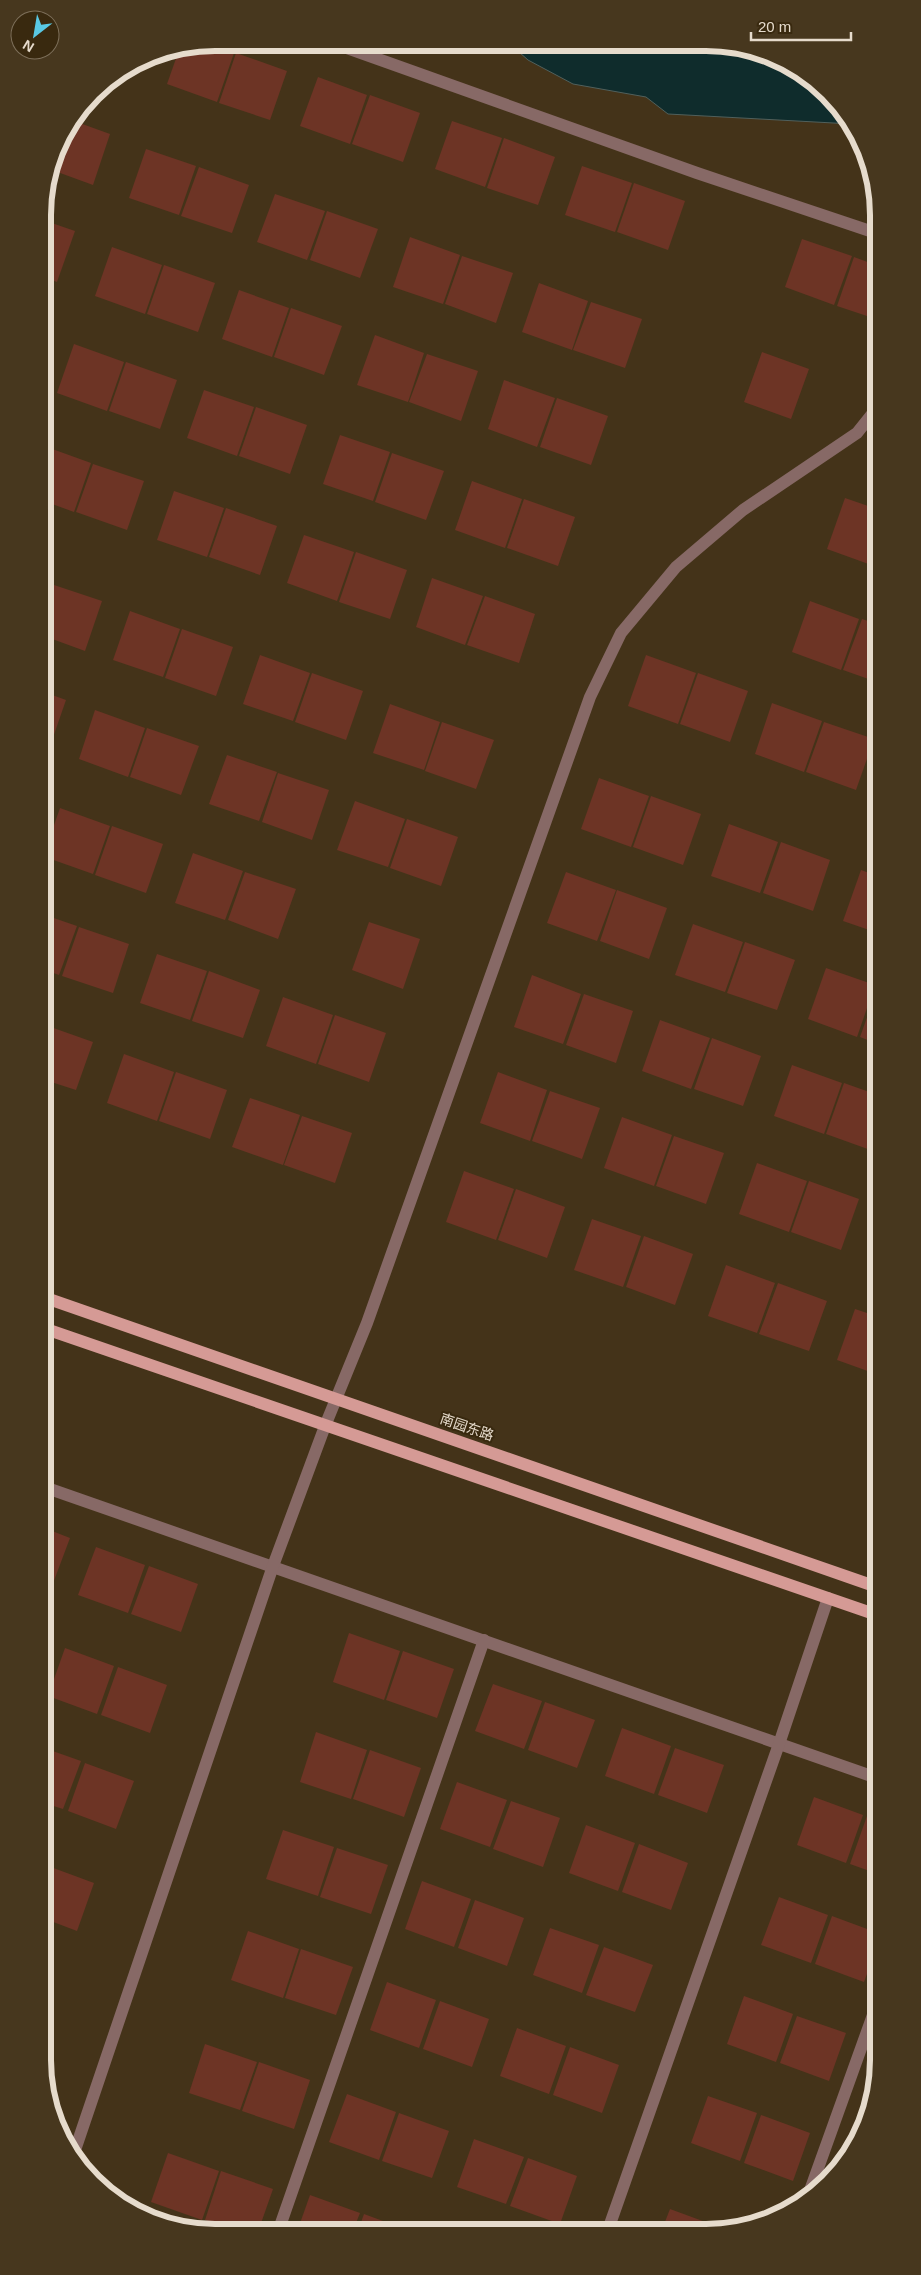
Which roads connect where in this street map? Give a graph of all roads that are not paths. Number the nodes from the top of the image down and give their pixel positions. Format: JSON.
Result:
{"nodes":[{"id":1,"x":357,"y":52,"type":"edge"},
{"id":2,"x":870,"y":231,"type":"edge"},
{"id":3,"x":870,"y":417,"type":"edge"},
{"id":4,"x":51,"y":1300,"type":"edge"},
{"id":5,"x":51,"y":1331,"type":"edge"},
{"id":6,"x":337,"y":1397,"type":"junction"},
{"id":7,"x":325,"y":1426,"type":"junction"},
{"id":8,"x":51,"y":1490,"type":"edge"},
{"id":9,"x":273,"y":1566,"type":"junction"},
{"id":10,"x":869,"y":1584,"type":"edge"},
{"id":11,"x":828,"y":1598,"type":"junction"},
{"id":12,"x":869,"y":1612,"type":"edge"},
{"id":13,"x":484,"y":1640,"type":"junction"},
{"id":14,"x":779,"y":1744,"type":"junction"},
{"id":15,"x":869,"y":1775,"type":"edge"},
{"id":16,"x":869,"y":2026,"type":"edge"},
{"id":17,"x":76,"y":2147,"type":"edge"},
{"id":18,"x":812,"y":2184,"type":"edge"},
{"id":19,"x":281,"y":2224,"type":"edge"},
{"id":20,"x":610,"y":2224,"type":"edge"}],
"edges":[{"from":1,"to":2,"type":"street"},
{"from":3,"to":6,"type":"street"},
{"from":4,"to":6,"type":"main road","name":"南园东路"},
{"from":5,"to":7,"type":"main road"},
{"from":6,"to":7,"type":"street"},
{"from":6,"to":10,"type":"main road","name":"南园东路"},
{"from":7,"to":9,"type":"street"},
{"from":7,"to":11,"type":"main road"},
{"from":8,"to":9,"type":"street"},
{"from":9,"to":13,"type":"street"},
{"from":9,"to":17,"type":"street"},
{"from":11,"to":12,"type":"main road"},
{"from":11,"to":14,"type":"street"},
{"from":13,"to":14,"type":"street"},
{"from":13,"to":19,"type":"street"},
{"from":14,"to":15,"type":"street"},
{"from":14,"to":20,"type":"street"},
{"from":16,"to":18,"type":"street"}]}
